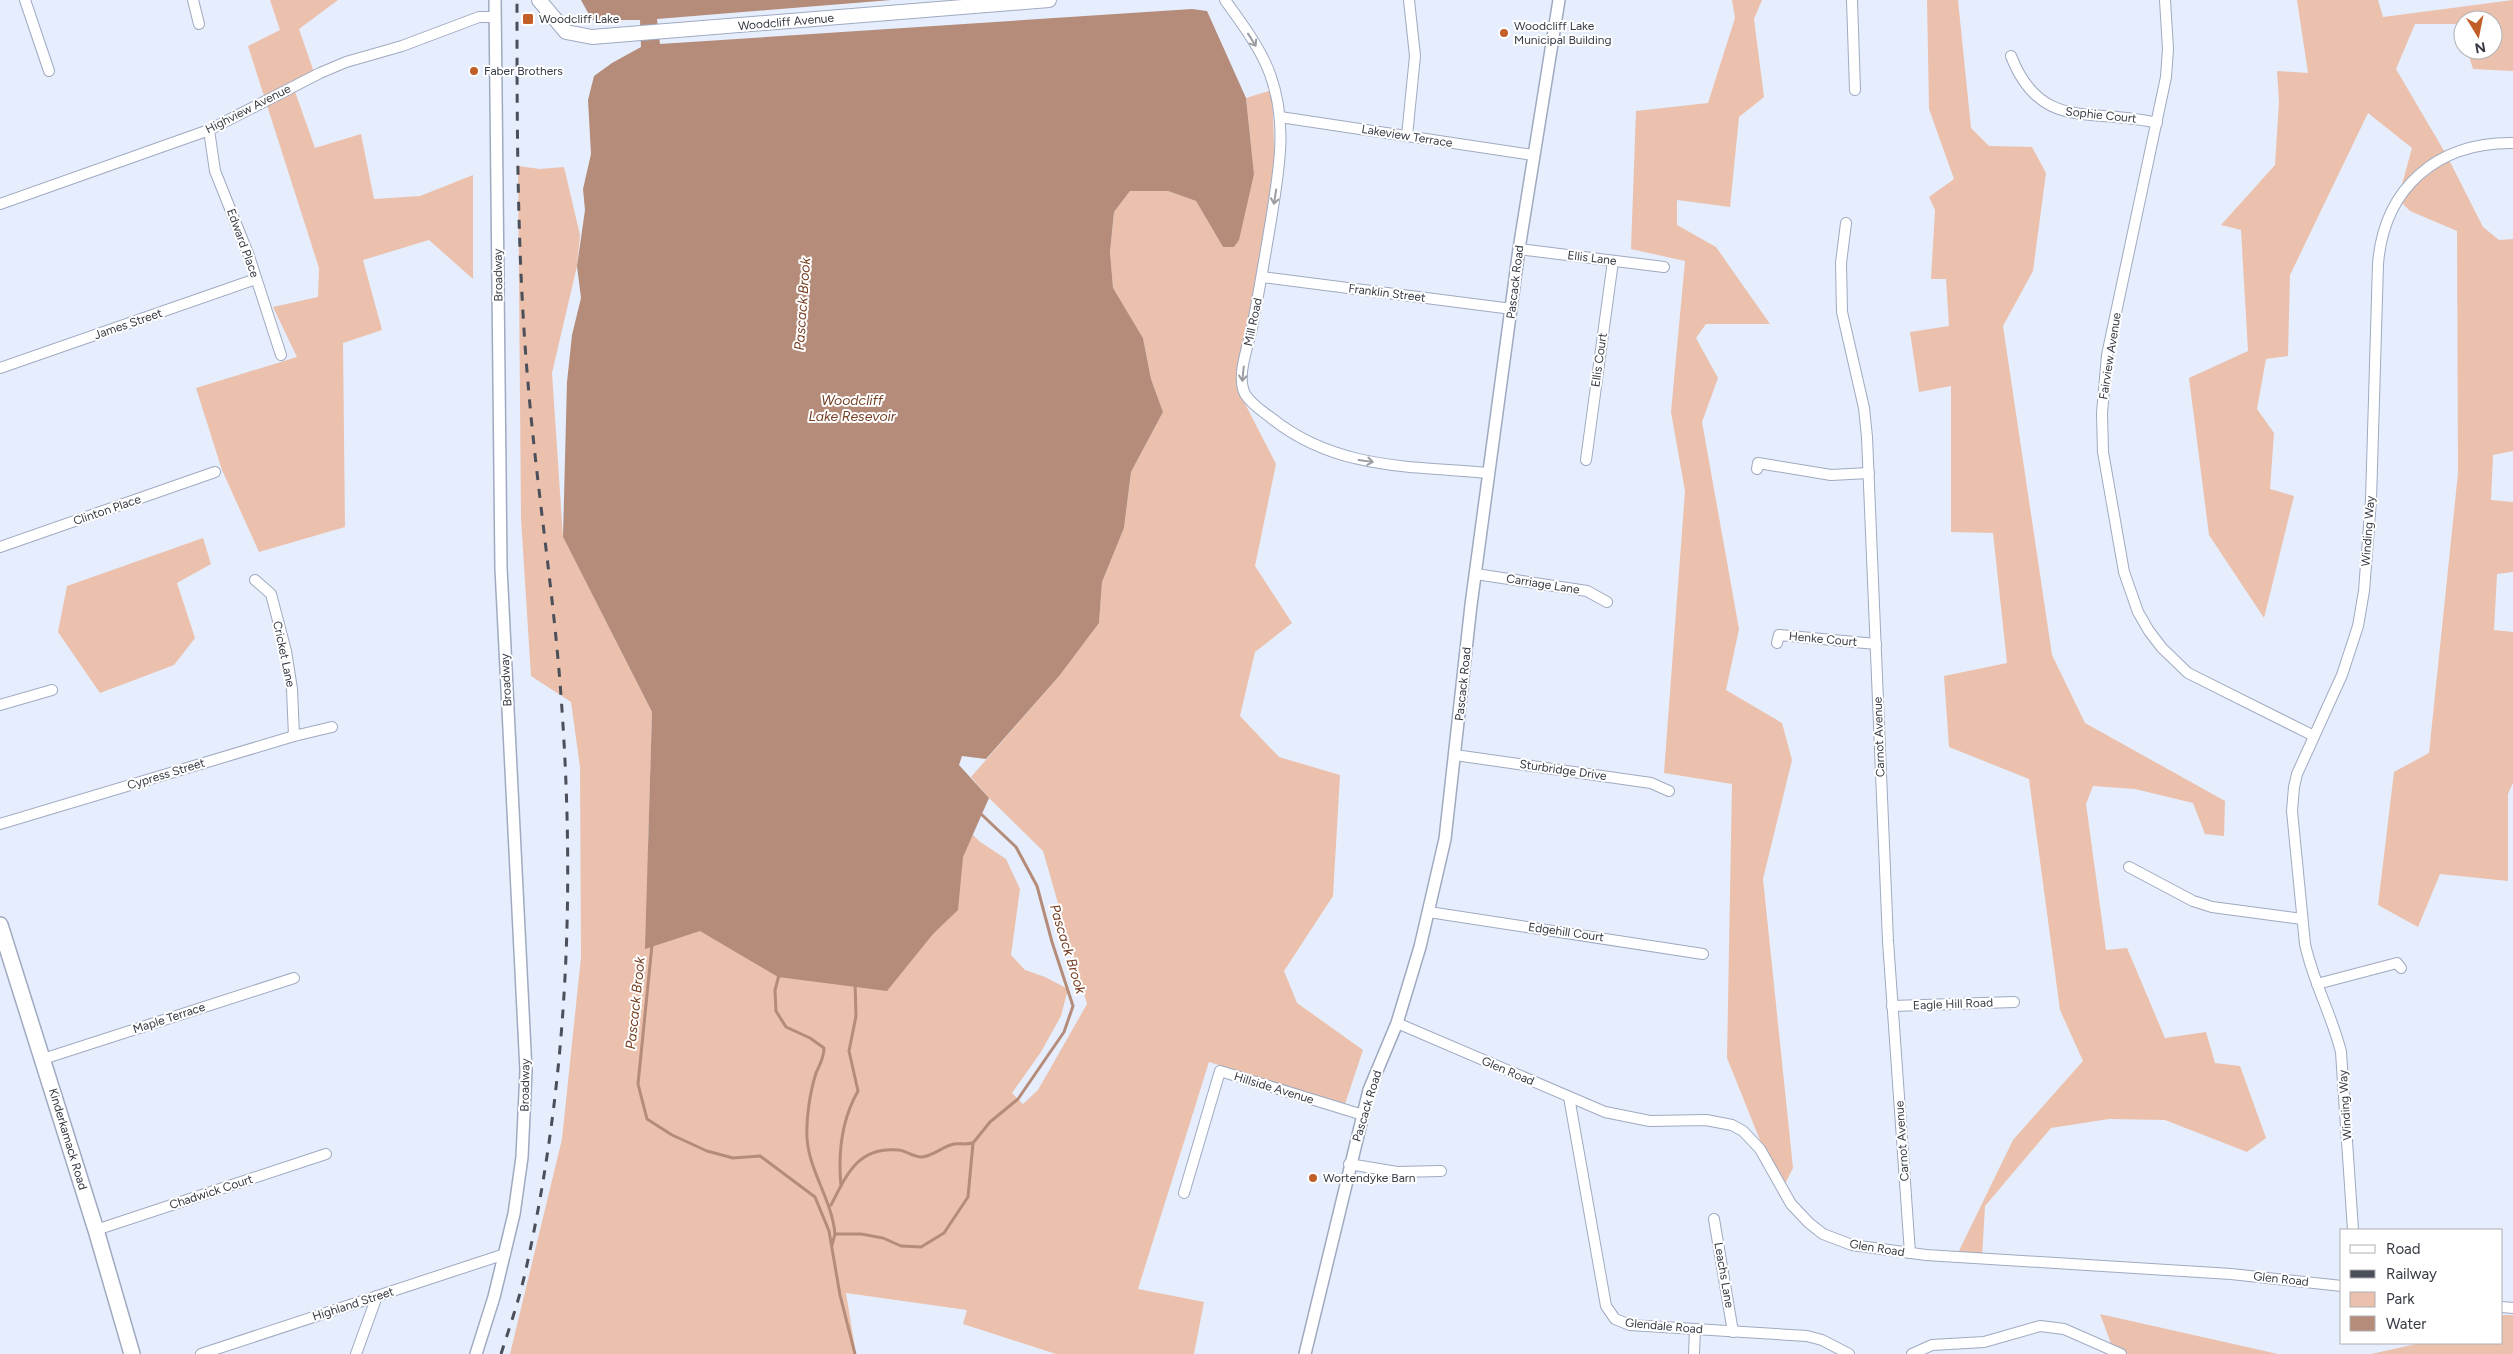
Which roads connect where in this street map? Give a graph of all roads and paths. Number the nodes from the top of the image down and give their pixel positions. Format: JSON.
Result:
{"nodes":[{"id":1,"x":25,"y":0,"type":"edge"},
{"id":2,"x":193,"y":0,"type":"edge"},
{"id":3,"x":495,"y":0,"type":"edge"},
{"id":4,"x":539,"y":0,"type":"edge"},
{"id":5,"x":1049,"y":0,"type":"edge"},
{"id":6,"x":1225,"y":0,"type":"edge"},
{"id":7,"x":1409,"y":0,"type":"edge"},
{"id":8,"x":1559,"y":0,"type":"edge"},
{"id":9,"x":1852,"y":0,"type":"edge"},
{"id":10,"x":2164,"y":0,"type":"edge"},
{"id":11,"x":495,"y":17,"type":"junction"},
{"id":12,"x":199,"y":24,"type":"dead end"},
{"id":13,"x":2011,"y":56,"type":"dead end"},
{"id":14,"x":49,"y":72,"type":"dead end"},
{"id":15,"x":1855,"y":90,"type":"dead end"},
{"id":16,"x":1280,"y":117,"type":"junction"},
{"id":17,"x":2157,"y":123,"type":"junction"},
{"id":18,"x":209,"y":130,"type":"junction"},
{"id":19,"x":1407,"y":136,"type":"junction"},
{"id":20,"x":2513,"y":143,"type":"edge"},
{"id":21,"x":1533,"y":155,"type":"junction"},
{"id":22,"x":0,"y":204,"type":"edge"},
{"id":23,"x":1846,"y":223,"type":"dead end"},
{"id":24,"x":1519,"y":248,"type":"junction"},
{"id":25,"x":1613,"y":261,"type":"junction"},
{"id":26,"x":1664,"y":267,"type":"dead end"},
{"id":27,"x":1262,"y":277,"type":"junction"},
{"id":28,"x":256,"y":280,"type":"junction"},
{"id":29,"x":1512,"y":309,"type":"junction"},
{"id":30,"x":281,"y":355,"type":"dead end"},
{"id":31,"x":0,"y":368,"type":"edge"},
{"id":32,"x":1586,"y":460,"type":"dead end"},
{"id":33,"x":1757,"y":469,"type":"dead end"},
{"id":34,"x":215,"y":472,"type":"dead end"},
{"id":35,"x":1489,"y":473,"type":"junction"},
{"id":36,"x":1869,"y":473,"type":"junction"},
{"id":37,"x":0,"y":547,"type":"edge"},
{"id":38,"x":1476,"y":574,"type":"junction"},
{"id":39,"x":255,"y":580,"type":"dead end"},
{"id":40,"x":1607,"y":602,"type":"dead end"},
{"id":41,"x":1777,"y":643,"type":"dead end"},
{"id":42,"x":1876,"y":644,"type":"junction"},
{"id":43,"x":52,"y":690,"type":"dead end"},
{"id":44,"x":0,"y":705,"type":"edge"},
{"id":45,"x":332,"y":727,"type":"dead end"},
{"id":46,"x":294,"y":736,"type":"junction"},
{"id":47,"x":2314,"y":736,"type":"junction"},
{"id":48,"x":1455,"y":755,"type":"junction"},
{"id":49,"x":1669,"y":791,"type":"dead end"},
{"id":50,"x":0,"y":824,"type":"edge"},
{"id":51,"x":2129,"y":867,"type":"dead end"},
{"id":52,"x":1429,"y":912,"type":"junction"},
{"id":53,"x":2302,"y":919,"type":"junction"},
{"id":54,"x":0,"y":925,"type":"edge"},
{"id":55,"x":1703,"y":954,"type":"dead end"},
{"id":56,"x":2401,"y":968,"type":"dead end"},
{"id":57,"x":294,"y":978,"type":"dead end"},
{"id":58,"x":2317,"y":984,"type":"junction"},
{"id":59,"x":2014,"y":1002,"type":"dead end"},
{"id":60,"x":1892,"y":1006,"type":"junction"},
{"id":61,"x":1397,"y":1023,"type":"junction"},
{"id":62,"x":43,"y":1059,"type":"junction"},
{"id":63,"x":1569,"y":1097,"type":"junction"},
{"id":64,"x":1363,"y":1115,"type":"junction"},
{"id":65,"x":326,"y":1154,"type":"dead end"},
{"id":66,"x":1350,"y":1164,"type":"junction"},
{"id":67,"x":1441,"y":1171,"type":"dead end"},
{"id":68,"x":1184,"y":1193,"type":"dead end"},
{"id":69,"x":1714,"y":1219,"type":"dead end"},
{"id":70,"x":2353,"y":1229,"type":"edge"},
{"id":71,"x":96,"y":1230,"type":"junction"},
{"id":72,"x":1910,"y":1253,"type":"junction"},
{"id":73,"x":506,"y":1254,"type":"junction"},
{"id":74,"x":2340,"y":1286,"type":"edge"},
{"id":75,"x":377,"y":1296,"type":"junction"},
{"id":76,"x":1695,"y":1329,"type":"junction"},
{"id":77,"x":1733,"y":1332,"type":"junction"},
{"id":78,"x":132,"y":1354,"type":"edge"},
{"id":79,"x":201,"y":1354,"type":"edge"},
{"id":80,"x":356,"y":1354,"type":"edge"},
{"id":81,"x":476,"y":1354,"type":"edge"},
{"id":82,"x":1305,"y":1354,"type":"edge"},
{"id":83,"x":1694,"y":1354,"type":"edge"},
{"id":84,"x":1849,"y":1354,"type":"edge"},
{"id":85,"x":1912,"y":1354,"type":"edge"},
{"id":86,"x":2121,"y":1354,"type":"edge"}],
"edges":[{"from":1,"to":14,"type":"street"},
{"from":2,"to":12,"type":"street"},
{"from":3,"to":11,"type":"street","name":"Broadway"},
{"from":4,"to":5,"type":"main road","name":"Woodcliff Avenue"},
{"from":6,"to":16,"type":"street","name":"Mill Road","one_way":true},
{"from":7,"to":19,"type":"street"},
{"from":8,"to":21,"type":"street","name":"Pascack Road"},
{"from":9,"to":15,"type":"street"},
{"from":10,"to":17,"type":"street","name":"Fairview Avenue"},
{"from":11,"to":18,"type":"street","name":"Highview Avenue"},
{"from":11,"to":73,"type":"street","name":"Broadway"},
{"from":13,"to":17,"type":"street","name":"Sophie Court"},
{"from":16,"to":19,"type":"street","name":"Lakeview Terrace"},
{"from":16,"to":27,"type":"street","name":"Mill Road","one_way":true},
{"from":17,"to":47,"type":"street","name":"Fairview Avenue"},
{"from":18,"to":22,"type":"street","name":"Highview Avenue"},
{"from":18,"to":28,"type":"street","name":"Edward Place"},
{"from":19,"to":21,"type":"street","name":"Lakeview Terrace"},
{"from":20,"to":47,"type":"street","name":"Winding Way"},
{"from":21,"to":24,"type":"street","name":"Pascack Road"},
{"from":23,"to":36,"type":"street","name":"Carnot Avenue"},
{"from":24,"to":25,"type":"street","name":"Ellis Lane"},
{"from":24,"to":29,"type":"street","name":"Pascack Road"},
{"from":25,"to":26,"type":"street","name":"Ellis Lane"},
{"from":25,"to":32,"type":"street","name":"Ellis Court"},
{"from":27,"to":29,"type":"street","name":"Franklin Street"},
{"from":27,"to":35,"type":"street","name":"Mill Road","one_way":true},
{"from":28,"to":30,"type":"street","name":"Edward Place"},
{"from":28,"to":31,"type":"street","name":"James Street"},
{"from":29,"to":35,"type":"street","name":"Pascack Road"},
{"from":33,"to":36,"type":"street"},
{"from":34,"to":37,"type":"street","name":"Clinton Place"},
{"from":35,"to":38,"type":"street","name":"Pascack Road"},
{"from":36,"to":42,"type":"street","name":"Carnot Avenue"},
{"from":38,"to":40,"type":"street","name":"Carriage Lane"},
{"from":38,"to":48,"type":"street","name":"Pascack Road"},
{"from":39,"to":46,"type":"street","name":"Cricket Lane"},
{"from":41,"to":42,"type":"street","name":"Henke Court"},
{"from":42,"to":60,"type":"street","name":"Carnot Avenue"},
{"from":43,"to":44,"type":"street"},
{"from":45,"to":46,"type":"street","name":"Cypress Street"},
{"from":46,"to":50,"type":"street","name":"Cypress Street"},
{"from":47,"to":53,"type":"street","name":"Winding Way"},
{"from":48,"to":49,"type":"street","name":"Sturbridge Drive"},
{"from":48,"to":52,"type":"street","name":"Pascack Road"},
{"from":51,"to":53,"type":"street"},
{"from":52,"to":55,"type":"street","name":"Edgehill Court"},
{"from":52,"to":61,"type":"street","name":"Pascack Road"},
{"from":53,"to":58,"type":"street","name":"Winding Way"},
{"from":54,"to":62,"type":"main road","name":"Kinderkamack Road"},
{"from":56,"to":58,"type":"street"},
{"from":57,"to":62,"type":"street","name":"Maple Terrace"},
{"from":58,"to":70,"type":"street","name":"Winding Way"},
{"from":59,"to":60,"type":"street","name":"Eagle Hill Road"},
{"from":60,"to":72,"type":"street","name":"Carnot Avenue"},
{"from":61,"to":63,"type":"street","name":"Glen Road"},
{"from":61,"to":64,"type":"street","name":"Pascack Road"},
{"from":62,"to":71,"type":"main road","name":"Kinderkamack Road"},
{"from":63,"to":72,"type":"street","name":"Glen Road"},
{"from":63,"to":76,"type":"street","name":"Glendale Road"},
{"from":64,"to":66,"type":"street","name":"Pascack Road"},
{"from":64,"to":68,"type":"street","name":"Hillside Avenue"},
{"from":65,"to":71,"type":"street","name":"Chadwick Court"},
{"from":66,"to":67,"type":"street"},
{"from":66,"to":82,"type":"street","name":"Pascack Road"},
{"from":69,"to":77,"type":"street","name":"Leachs Lane"},
{"from":71,"to":78,"type":"main road","name":"Kinderkamack Road"},
{"from":72,"to":74,"type":"street","name":"Glen Road"},
{"from":73,"to":75,"type":"street","name":"Highland Street"},
{"from":73,"to":81,"type":"street","name":"Broadway"},
{"from":75,"to":79,"type":"street","name":"Highland Street"},
{"from":75,"to":80,"type":"street"},
{"from":76,"to":77,"type":"street","name":"Glendale Road"},
{"from":76,"to":83,"type":"street"},
{"from":77,"to":84,"type":"street","name":"Glendale Road"},
{"from":85,"to":86,"type":"street"}]}
